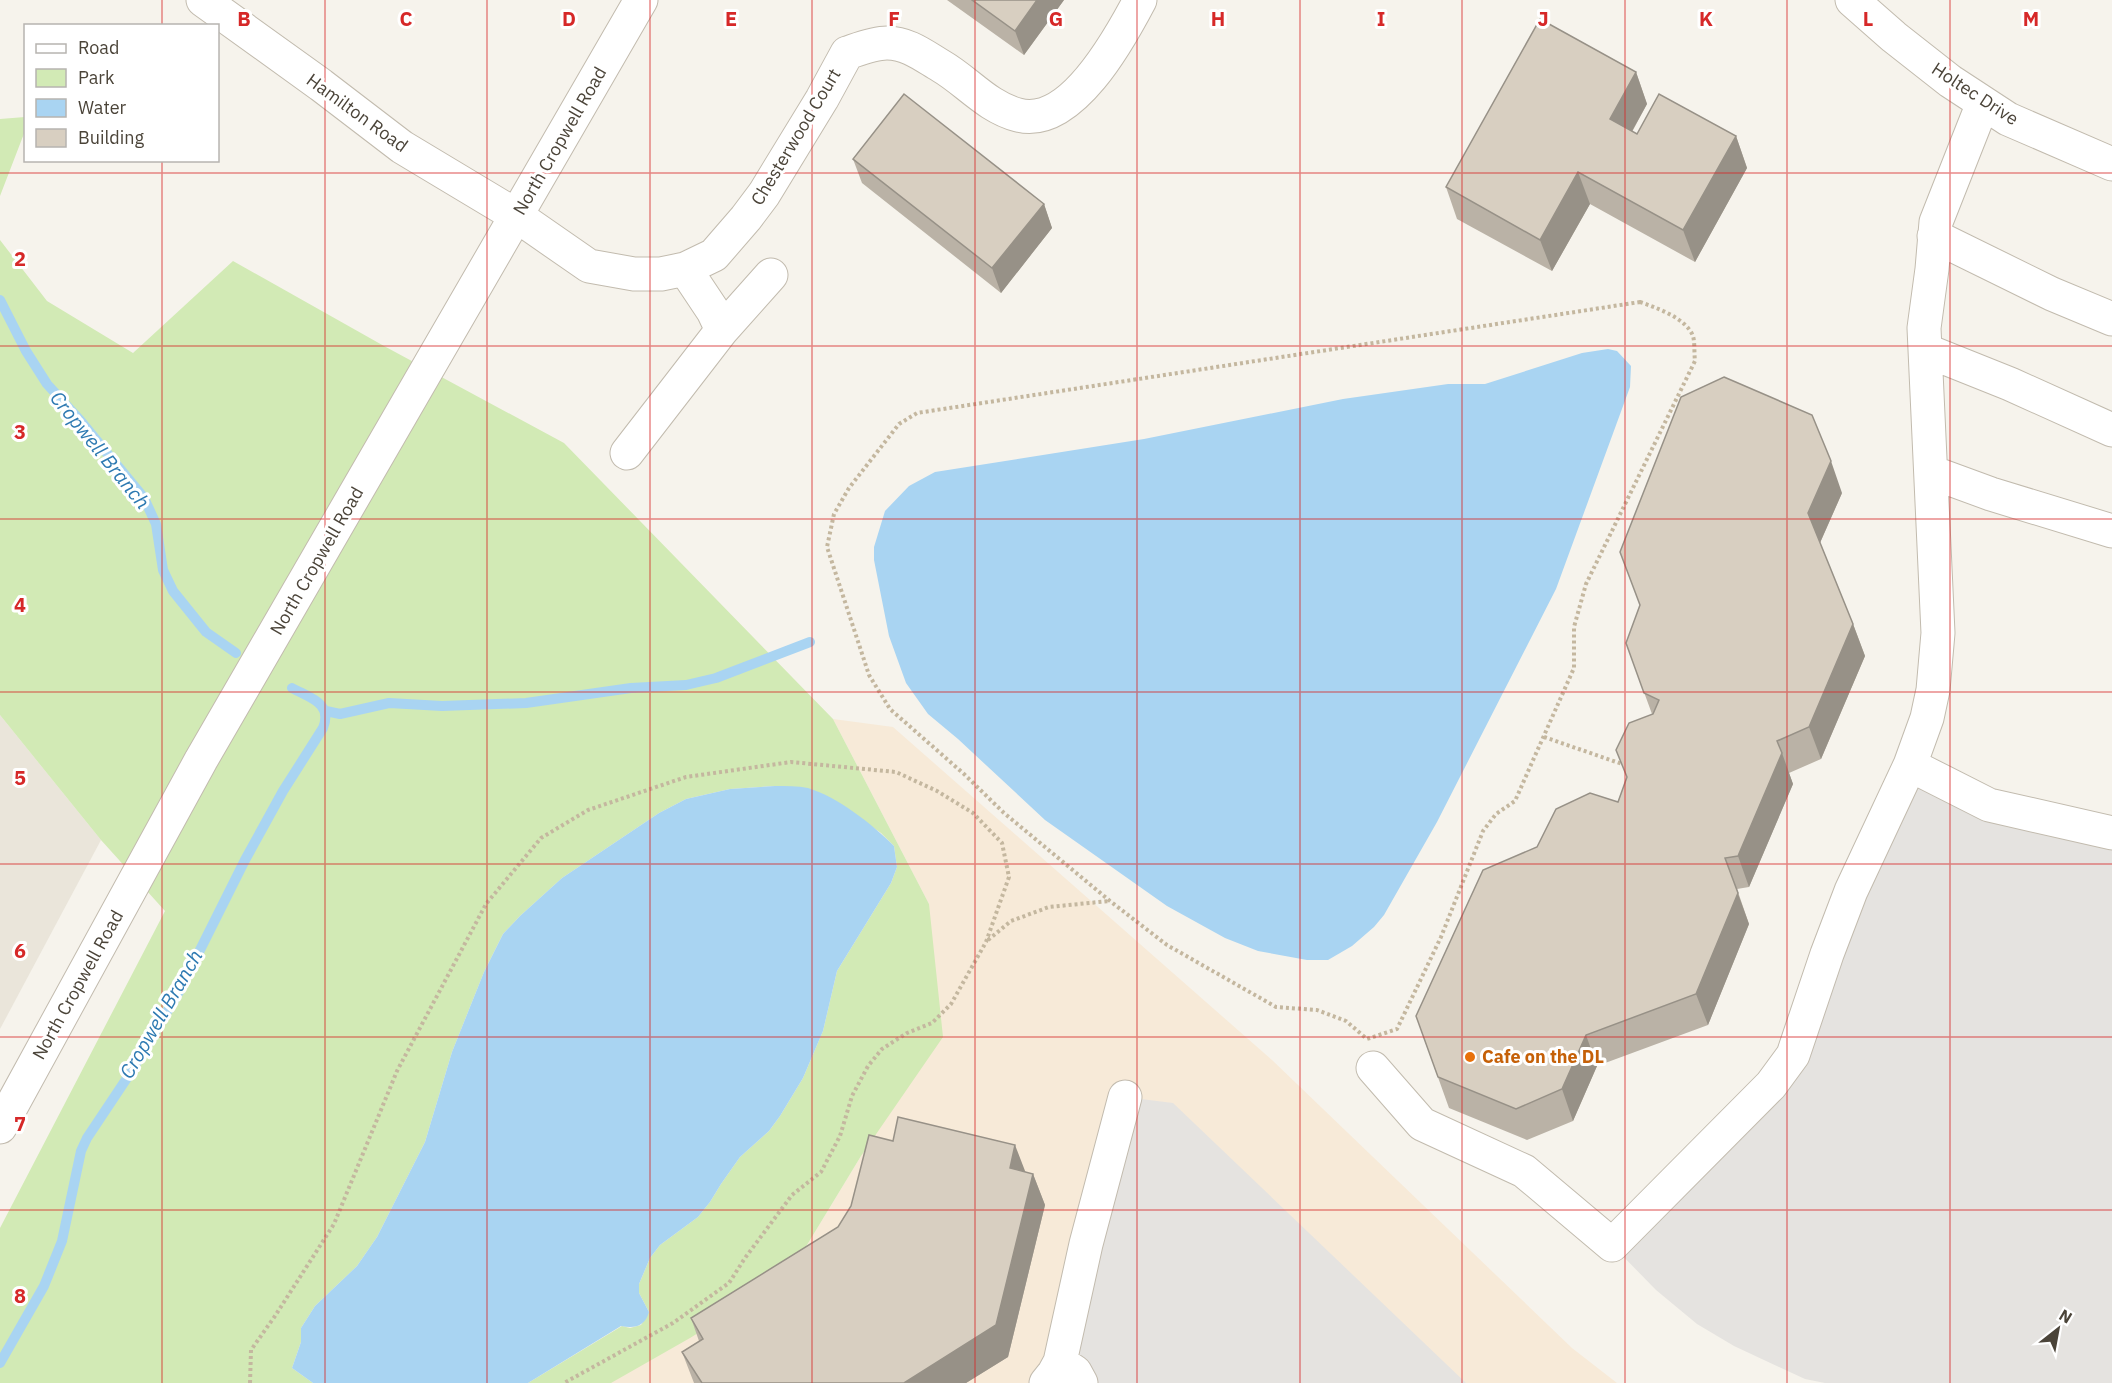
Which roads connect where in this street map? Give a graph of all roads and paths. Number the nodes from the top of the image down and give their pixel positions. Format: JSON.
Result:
{"nodes":[{"id":1,"x":203,"y":0,"type":"edge"},
{"id":2,"x":640,"y":0,"type":"edge"},
{"id":3,"x":1140,"y":0,"type":"edge"},
{"id":4,"x":1852,"y":0,"type":"edge"},
{"id":5,"x":1983,"y":103,"type":"junction"},
{"id":6,"x":2112,"y":164,"type":"edge"},
{"id":7,"x":517,"y":216,"type":"junction"},
{"id":8,"x":1935,"y":236,"type":"junction"},
{"id":9,"x":685,"y":269,"type":"junction"},
{"id":10,"x":771,"y":275,"type":"dead end"},
{"id":11,"x":2112,"y":319,"type":"edge"},
{"id":12,"x":722,"y":330,"type":"junction"},
{"id":13,"x":1925,"y":351,"type":"junction"},
{"id":14,"x":2112,"y":430,"type":"edge"},
{"id":15,"x":627,"y":453,"type":"dead end"},
{"id":16,"x":1931,"y":472,"type":"junction"},
{"id":17,"x":2112,"y":531,"type":"edge"},
{"id":18,"x":1544,"y":737,"type":"junction"},
{"id":19,"x":1910,"y":765,"type":"junction"},
{"id":20,"x":1634,"y":768,"type":"edge"},
{"id":21,"x":2112,"y":833,"type":"edge"},
{"id":22,"x":1110,"y":901,"type":"junction"},
{"id":23,"x":986,"y":942,"type":"junction"},
{"id":24,"x":1373,"y":1068,"type":"dead end"},
{"id":25,"x":1125,"y":1097,"type":"dead end"},
{"id":26,"x":0,"y":1127,"type":"edge"},
{"id":27,"x":1062,"y":1376,"type":"edge"},
{"id":28,"x":250,"y":1383,"type":"edge"},
{"id":29,"x":564,"y":1383,"type":"edge"}],
"edges":[{"from":1,"to":7,"type":"street","name":"Hamilton Road"},
{"from":2,"to":7,"type":"street","name":"North Cropwell Road"},
{"from":3,"to":9,"type":"street","name":"Chesterwood Court"},
{"from":4,"to":5,"type":"street","name":"Holtec Drive"},
{"from":5,"to":6,"type":"street","name":"Holtec Drive"},
{"from":5,"to":8,"type":"street"},
{"from":7,"to":9,"type":"street","name":"Chesterwood Court"},
{"from":7,"to":26,"type":"street","name":"North Cropwell Road"},
{"from":8,"to":11,"type":"street"},
{"from":8,"to":13,"type":"street"},
{"from":9,"to":12,"type":"street"},
{"from":10,"to":12,"type":"street"},
{"from":12,"to":15,"type":"street"},
{"from":13,"to":14,"type":"street"},
{"from":13,"to":16,"type":"street"},
{"from":16,"to":17,"type":"street"},
{"from":16,"to":19,"type":"street"},
{"from":18,"to":20,"type":"path"},
{"from":18,"to":22,"type":"path"},
{"from":18,"to":22,"type":"path"},
{"from":19,"to":21,"type":"street"},
{"from":19,"to":24,"type":"street"},
{"from":22,"to":23,"type":"path"},
{"from":23,"to":28,"type":"path"},
{"from":23,"to":29,"type":"path"},
{"from":25,"to":27,"type":"street"}]}
